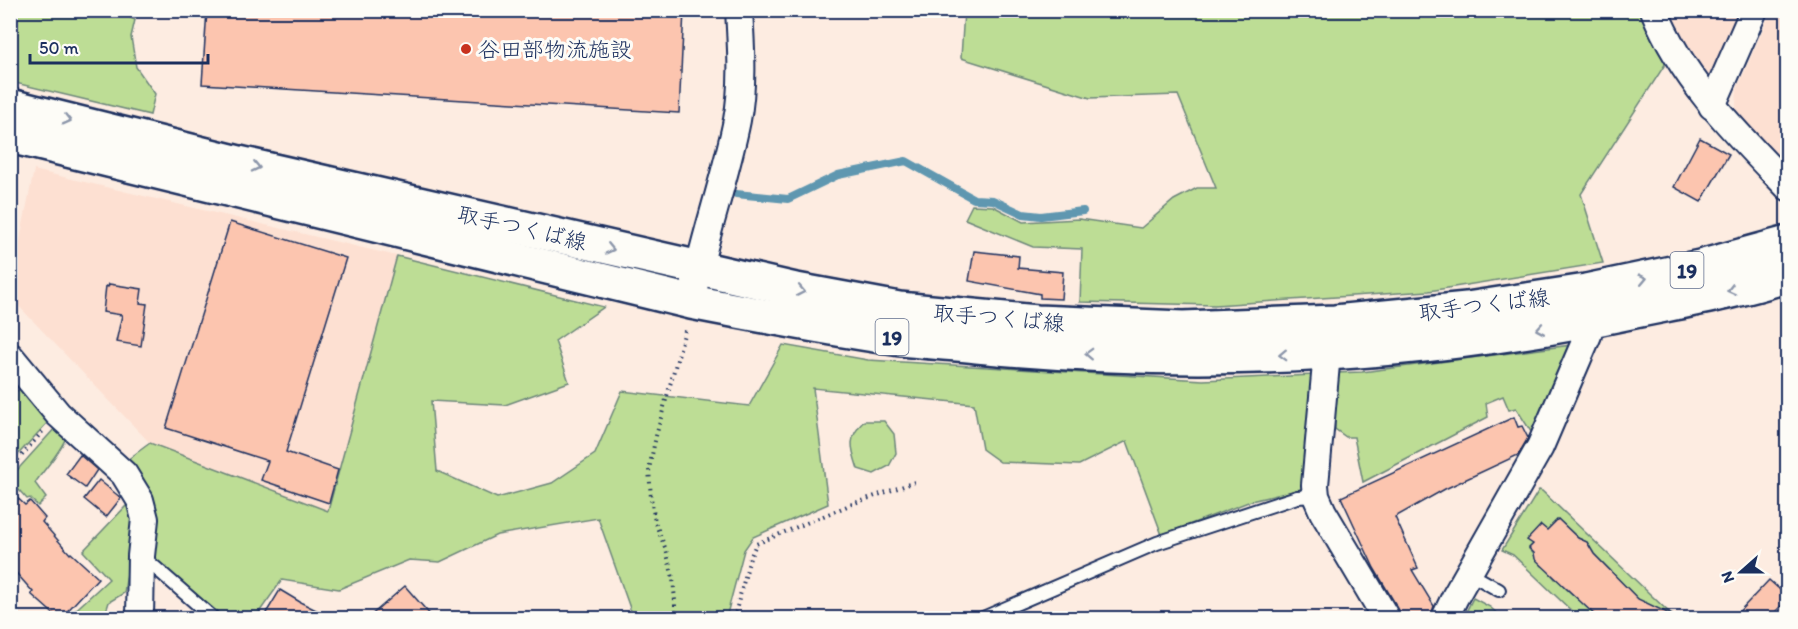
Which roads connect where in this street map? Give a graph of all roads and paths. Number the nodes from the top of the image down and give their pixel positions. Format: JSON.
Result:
{"nodes":[{"id":1,"x":739,"y":10,"type":"edge"},
{"id":2,"x":1654,"y":10,"type":"edge"},
{"id":3,"x":1754,"y":10,"type":"edge"},
{"id":4,"x":10,"y":106,"type":"edge"},
{"id":5,"x":1712,"y":106,"type":"junction"},
{"id":6,"x":10,"y":136,"type":"edge"},
{"id":7,"x":1788,"y":187,"type":"edge"},
{"id":8,"x":1788,"y":243,"type":"edge"},
{"id":9,"x":697,"y":269,"type":"junction"},
{"id":10,"x":1788,"y":275,"type":"edge"},
{"id":11,"x":691,"y":302,"type":"junction"},
{"id":12,"x":1590,"y":321,"type":"junction"},
{"id":13,"x":1327,"y":353,"type":"junction"},
{"id":14,"x":10,"y":356,"type":"edge"},
{"id":15,"x":58,"y":414,"type":"junction"},
{"id":16,"x":10,"y":469,"type":"edge"},
{"id":17,"x":915,"y":482,"type":"dead end"},
{"id":18,"x":1316,"y":496,"type":"junction"},
{"id":19,"x":141,"y":556,"type":"junction"},
{"id":20,"x":1469,"y":573,"type":"junction"},
{"id":21,"x":1499,"y":590,"type":"dead end"},
{"id":22,"x":140,"y":618,"type":"edge"},
{"id":23,"x":213,"y":618,"type":"edge"},
{"id":24,"x":675,"y":618,"type":"edge"},
{"id":25,"x":734,"y":618,"type":"edge"},
{"id":26,"x":983,"y":618,"type":"edge"},
{"id":27,"x":1386,"y":618,"type":"edge"},
{"id":28,"x":1445,"y":618,"type":"edge"}],
"edges":[{"from":1,"to":9,"type":"street"},
{"from":2,"to":5,"type":"street"},
{"from":3,"to":5,"type":"street"},
{"from":4,"to":9,"type":"main road","name":"取手つくば線","number":"19","one_way":true},
{"from":5,"to":7,"type":"street"},
{"from":6,"to":11,"type":"main road","name":"取手つくば線","number":"19"},
{"from":9,"to":8,"type":"main road","name":"取手つくば線","number":"19","one_way":true},
{"from":9,"to":11,"type":"street"},
{"from":10,"to":12,"type":"main road","name":"取手つくば線","number":"19","one_way":true},
{"from":13,"to":11,"type":"main road","name":"取手つくば線","number":"19","one_way":true},
{"from":11,"to":24,"type":"path"},
{"from":12,"to":13,"type":"main road","name":"取手つくば線","number":"19","one_way":true},
{"from":12,"to":20,"type":"street"},
{"from":13,"to":18,"type":"street"},
{"from":14,"to":15,"type":"street"},
{"from":15,"to":16,"type":"path"},
{"from":15,"to":19,"type":"street"},
{"from":17,"to":25,"type":"path"},
{"from":18,"to":26,"type":"lane"},
{"from":18,"to":27,"type":"street"},
{"from":19,"to":22,"type":"street"},
{"from":19,"to":23,"type":"lane"},
{"from":20,"to":21,"type":"lane"},
{"from":20,"to":28,"type":"street"}]}
